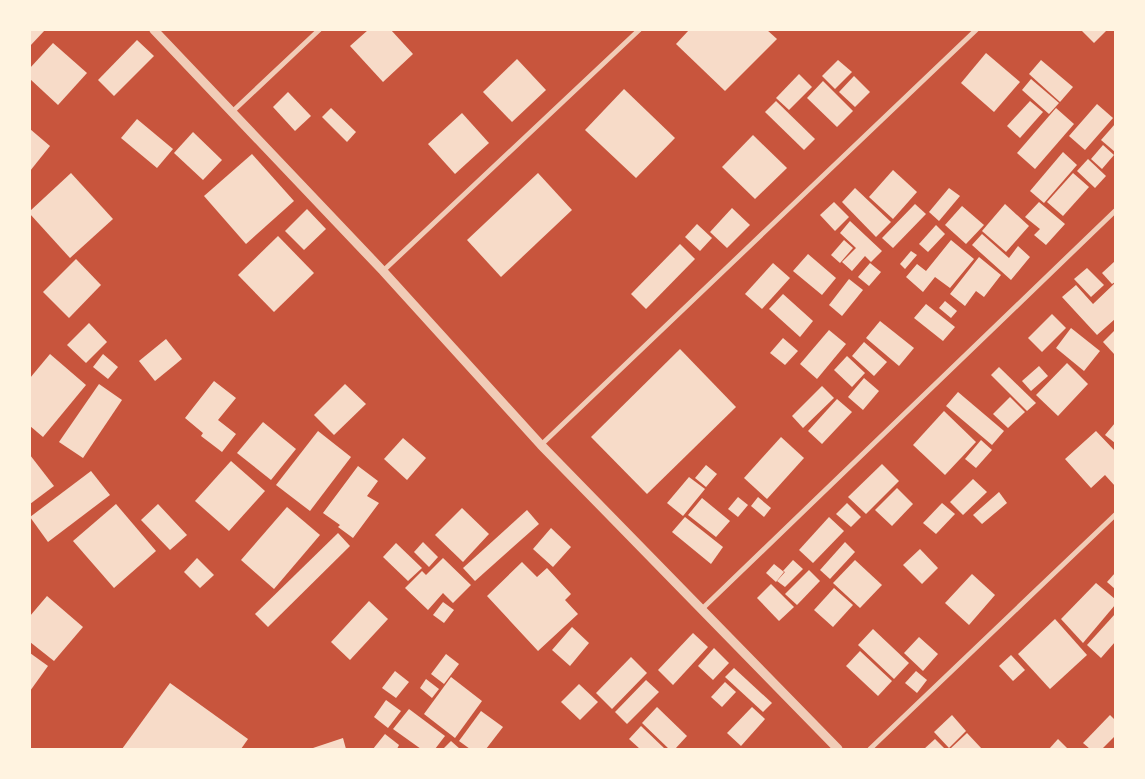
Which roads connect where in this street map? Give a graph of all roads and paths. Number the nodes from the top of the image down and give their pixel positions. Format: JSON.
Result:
{"nodes":[{"id":1,"x":154,"y":30,"type":"edge"},
{"id":2,"x":319,"y":30,"type":"edge"},
{"id":3,"x":639,"y":30,"type":"edge"},
{"id":4,"x":976,"y":30,"type":"edge"},
{"id":5,"x":232,"y":112,"type":"junction"},
{"id":6,"x":1115,"y":211,"type":"edge"},
{"id":7,"x":383,"y":271,"type":"junction"},
{"id":8,"x":541,"y":445,"type":"junction"},
{"id":9,"x":1115,"y":515,"type":"edge"},
{"id":10,"x":702,"y":609,"type":"junction"},
{"id":11,"x":838,"y":749,"type":"edge"},
{"id":12,"x":870,"y":749,"type":"edge"}],
"edges":[{"from":1,"to":5,"type":"street"},
{"from":2,"to":5,"type":"street"},
{"from":3,"to":7,"type":"street"},
{"from":4,"to":8,"type":"street"},
{"from":5,"to":7,"type":"street"},
{"from":6,"to":10,"type":"street"},
{"from":7,"to":8,"type":"street"},
{"from":8,"to":10,"type":"street"},
{"from":9,"to":12,"type":"street"},
{"from":10,"to":11,"type":"street"}]}
